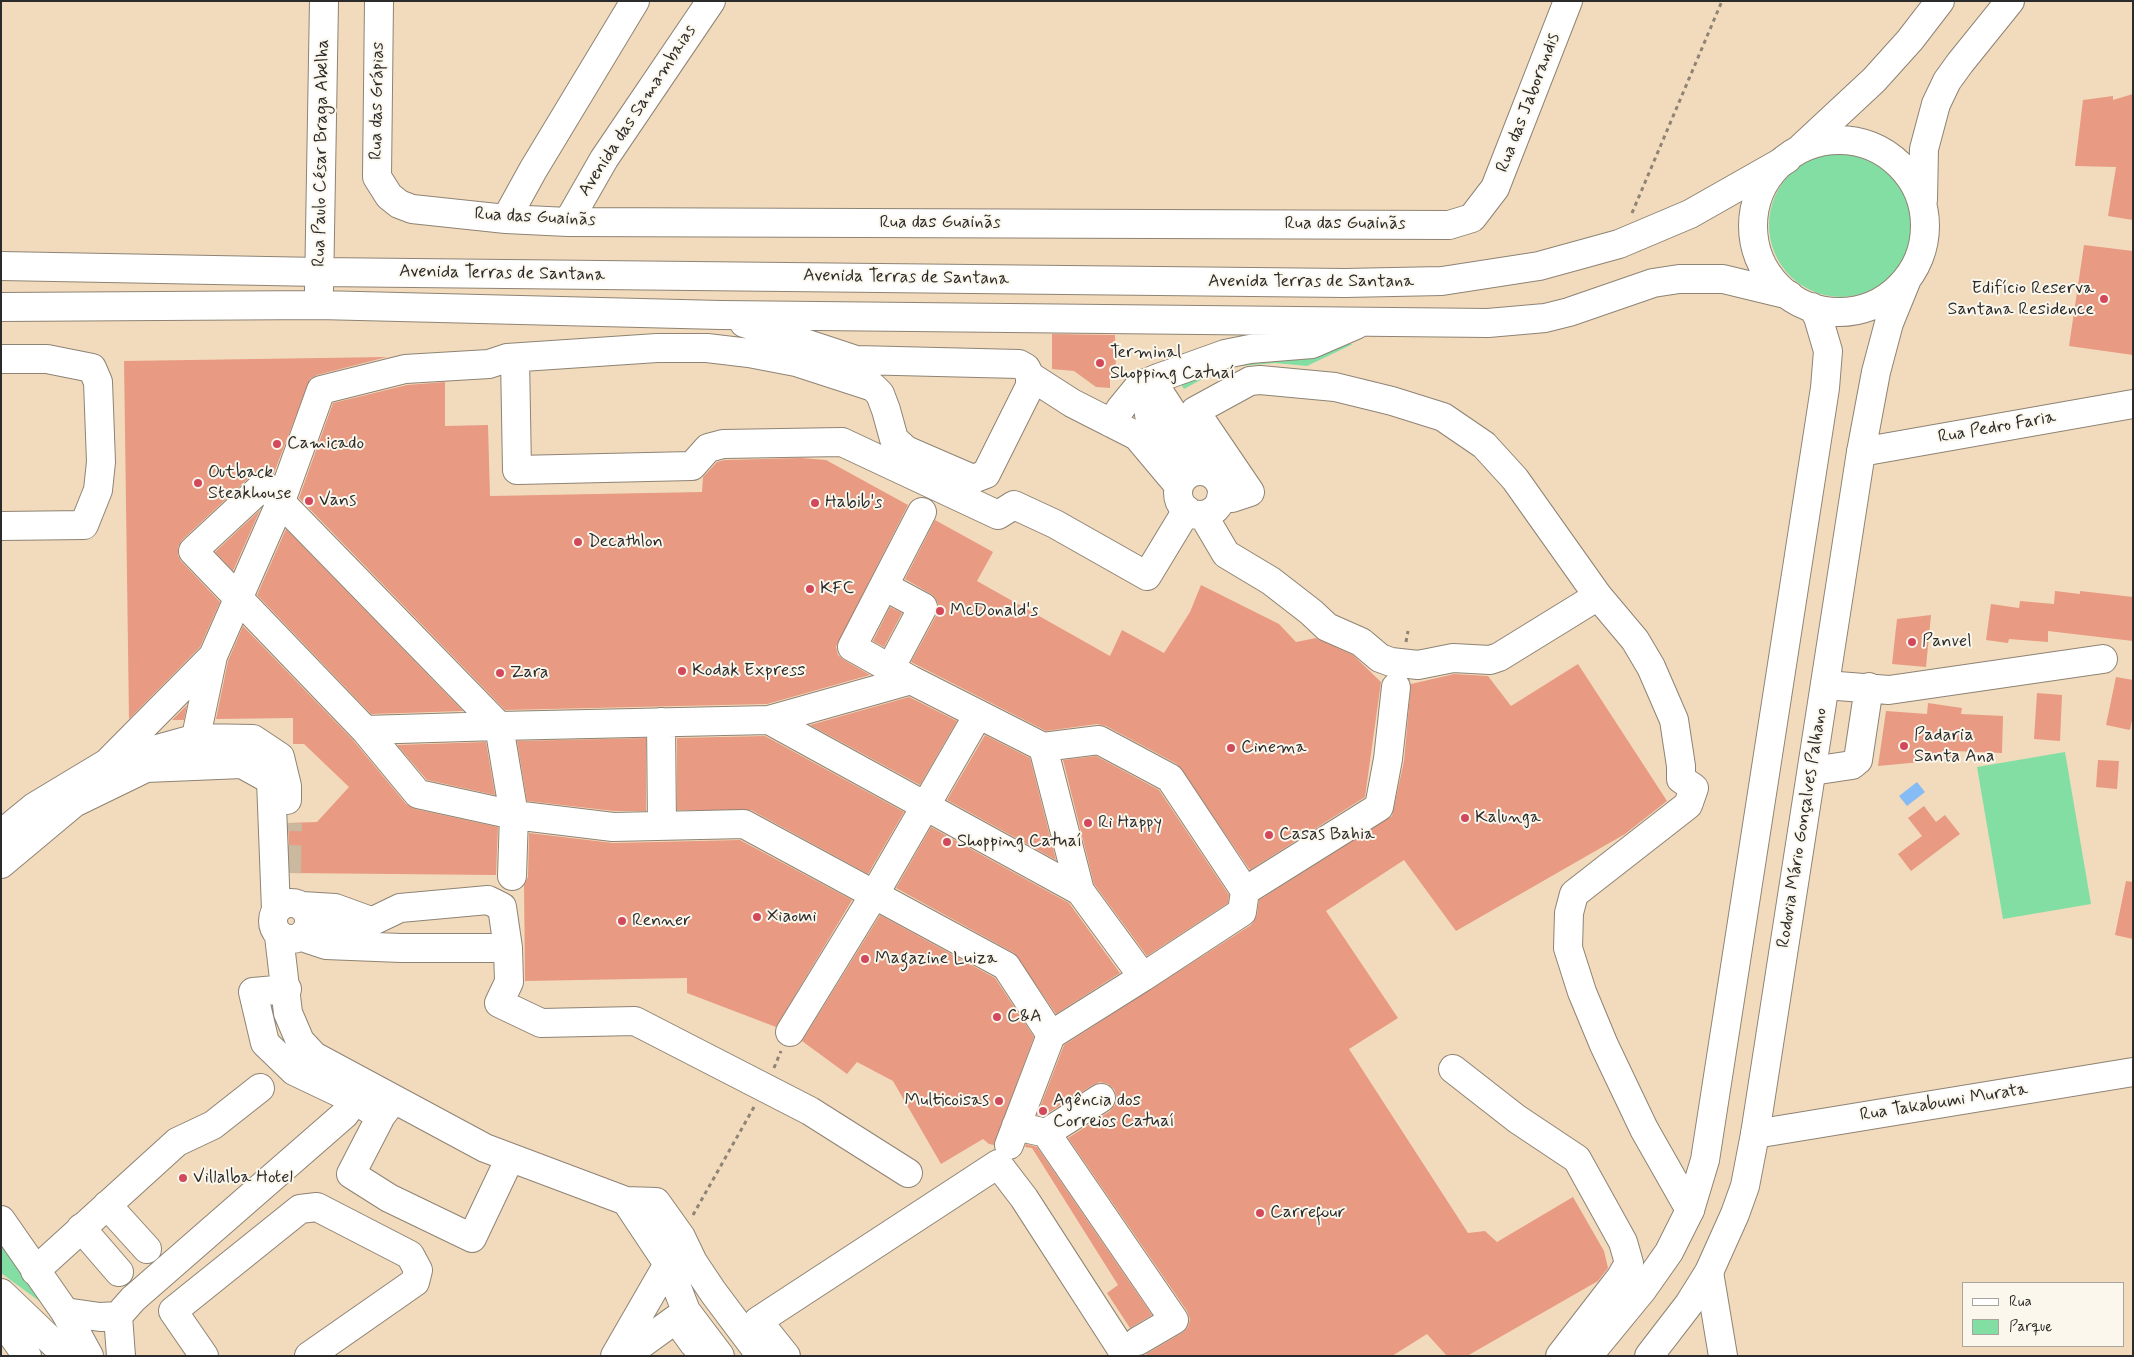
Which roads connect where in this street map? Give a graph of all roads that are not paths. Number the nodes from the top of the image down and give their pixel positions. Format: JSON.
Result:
{"nodes":[{"id":1,"x":324,"y":1,"type":"edge"},
{"id":2,"x":379,"y":1,"type":"edge"},
{"id":3,"x":635,"y":1,"type":"edge"},
{"id":4,"x":710,"y":1,"type":"edge"},
{"id":5,"x":1568,"y":1,"type":"edge"},
{"id":6,"x":1940,"y":1,"type":"edge"},
{"id":7,"x":2010,"y":1,"type":"edge"},
{"id":8,"x":1793,"y":154,"type":"junction"},
{"id":9,"x":389,"y":196,"type":"joint"},
{"id":10,"x":1486,"y":202,"type":"joint"},
{"id":11,"x":1923,"y":206,"type":"junction"},
{"id":12,"x":506,"y":219,"type":"junction"},
{"id":13,"x":568,"y":222,"type":"junction"},
{"id":14,"x":1,"y":266,"type":"edge"},
{"id":15,"x":320,"y":272,"type":"junction"},
{"id":16,"x":1907,"y":279,"type":"junction"},
{"id":17,"x":1800,"y":301,"type":"junction"},
{"id":18,"x":319,"y":305,"type":"junction"},
{"id":19,"x":1,"y":307,"type":"edge"},
{"id":20,"x":721,"y":315,"type":"junction"},
{"id":21,"x":1363,"y":322,"type":"junction"},
{"id":22,"x":515,"y":358,"type":"junction"},
{"id":23,"x":1,"y":359,"type":"edge"},
{"id":24,"x":1030,"y":376,"type":"junction"},
{"id":25,"x":1157,"y":382,"type":"junction"},
{"id":26,"x":2133,"y":404,"type":"edge"},
{"id":27,"x":1111,"y":423,"type":"junction"},
{"id":28,"x":1861,"y":452,"type":"junction"},
{"id":29,"x":986,"y":474,"type":"junction"},
{"id":30,"x":1198,"y":493,"type":"junction"},
{"id":31,"x":281,"y":501,"type":"junction"},
{"id":32,"x":1006,"y":510,"type":"junction"},
{"id":33,"x":922,"y":512,"type":"dead end"},
{"id":34,"x":1,"y":526,"type":"edge"},
{"id":35,"x":884,"y":586,"type":"junction"},
{"id":36,"x":1598,"y":596,"type":"junction"},
{"id":37,"x":238,"y":598,"type":"junction"},
{"id":38,"x":213,"y":656,"type":"junction"},
{"id":39,"x":2103,"y":659,"type":"dead end"},
{"id":40,"x":901,"y":674,"type":"junction"},
{"id":41,"x":1825,"y":685,"type":"junction"},
{"id":42,"x":1396,"y":687,"type":"dead end"},
{"id":43,"x":1870,"y":687,"type":"junction"},
{"id":44,"x":978,"y":715,"type":"junction"},
{"id":45,"x":769,"y":720,"type":"junction"},
{"id":46,"x":661,"y":722,"type":"junction"},
{"id":47,"x":499,"y":726,"type":"junction"},
{"id":48,"x":365,"y":730,"type":"junction"},
{"id":49,"x":197,"y":738,"type":"junction"},
{"id":50,"x":253,"y":739,"type":"junction"},
{"id":51,"x":1043,"y":747,"type":"junction"},
{"id":52,"x":107,"y":763,"type":"junction"},
{"id":53,"x":242,"y":764,"type":"junction"},
{"id":54,"x":190,"y":765,"type":"junction"},
{"id":55,"x":1812,"y":771,"type":"junction"},
{"id":56,"x":926,"y":806,"type":"junction"},
{"id":57,"x":514,"y":815,"type":"junction"},
{"id":58,"x":288,"y":823,"type":"tunnel mouth"},
{"id":59,"x":662,"y":826,"type":"junction"},
{"id":60,"x":1,"y":834,"type":"edge"},
{"id":61,"x":1,"y":864,"type":"edge"},
{"id":62,"x":287,"y":874,"type":"tunnel mouth"},
{"id":63,"x":512,"y":876,"type":"dead end"},
{"id":64,"x":1080,"y":891,"type":"junction"},
{"id":65,"x":1245,"y":891,"type":"junction"},
{"id":66,"x":874,"y":895,"type":"junction"},
{"id":67,"x":373,"y":922,"type":"junction"},
{"id":68,"x":292,"y":923,"type":"junction"},
{"id":69,"x":401,"y":948,"type":"junction"},
{"id":70,"x":508,"y":948,"type":"junction"},
{"id":71,"x":1143,"y":977,"type":"junction"},
{"id":72,"x":790,"y":1032,"type":"road end"},
{"id":73,"x":1051,"y":1035,"type":"junction"},
{"id":74,"x":1453,"y":1069,"type":"dead end"},
{"id":75,"x":2133,"y":1072,"type":"edge"},
{"id":76,"x":260,"y":1088,"type":"dead end"},
{"id":77,"x":361,"y":1092,"type":"junction"},
{"id":78,"x":1101,"y":1098,"type":"dead end"},
{"id":79,"x":387,"y":1108,"type":"junction"},
{"id":80,"x":1046,"y":1133,"type":"junction"},
{"id":81,"x":1755,"y":1134,"type":"junction"},
{"id":82,"x":510,"y":1158,"type":"junction"},
{"id":83,"x":908,"y":1173,"type":"dead end"},
{"id":84,"x":626,"y":1201,"type":"junction"},
{"id":85,"x":107,"y":1205,"type":"junction"},
{"id":86,"x":240,"y":1206,"type":"junction"},
{"id":87,"x":1690,"y":1210,"type":"junction"},
{"id":88,"x":1,"y":1220,"type":"edge"},
{"id":89,"x":81,"y":1228,"type":"junction"},
{"id":90,"x":263,"y":1240,"type":"junction"},
{"id":91,"x":147,"y":1249,"type":"dead end"},
{"id":92,"x":668,"y":1264,"type":"junction"},
{"id":93,"x":35,"y":1271,"type":"junction"},
{"id":94,"x":119,"y":1272,"type":"dead end"},
{"id":95,"x":1709,"y":1272,"type":"junction"},
{"id":96,"x":713,"y":1292,"type":"junction"},
{"id":97,"x":1,"y":1293,"type":"edge"},
{"id":98,"x":65,"y":1312,"type":"junction"},
{"id":99,"x":681,"y":1315,"type":"junction"},
{"id":100,"x":118,"y":1316,"type":"junction"},
{"id":101,"x":1,"y":1319,"type":"edge"},
{"id":102,"x":1132,"y":1348,"type":"edge"},
{"id":103,"x":27,"y":1356,"type":"edge"},
{"id":104,"x":67,"y":1356,"type":"edge"},
{"id":105,"x":89,"y":1356,"type":"edge"},
{"id":106,"x":121,"y":1356,"type":"edge"},
{"id":107,"x":204,"y":1356,"type":"edge"},
{"id":108,"x":309,"y":1356,"type":"edge"},
{"id":109,"x":615,"y":1356,"type":"edge"},
{"id":110,"x":626,"y":1356,"type":"edge"},
{"id":111,"x":702,"y":1356,"type":"edge"},
{"id":112,"x":720,"y":1356,"type":"edge"},
{"id":113,"x":761,"y":1356,"type":"edge"},
{"id":114,"x":786,"y":1356,"type":"edge"},
{"id":115,"x":1560,"y":1356,"type":"edge"},
{"id":116,"x":1588,"y":1356,"type":"edge"},
{"id":117,"x":1649,"y":1356,"type":"edge"},
{"id":118,"x":1723,"y":1356,"type":"edge"}],
"edges":[{"from":1,"to":15,"type":"main road","name":"Rua Paulo César Braga Abelha"},
{"from":2,"to":9,"type":"main road","name":"Rua das Grápias"},
{"from":3,"to":12,"type":"main road"},
{"from":4,"to":13,"type":"main road","name":"Avenida das Samambaias"},
{"from":5,"to":10,"type":"main road","name":"Rua das Jaborandis"},
{"from":6,"to":8,"type":"main road"},
{"from":7,"to":11,"type":"main road"},
{"from":8,"to":11,"type":"main road"},
{"from":8,"to":15,"type":"main road","name":"Avenida Terras de Santana"},
{"from":8,"to":17,"type":"main road"},
{"from":9,"to":12,"type":"main road","name":"Rua das Guainãs"},
{"from":10,"to":13,"type":"main road","name":"Rua das Guainãs"},
{"from":11,"to":16,"type":"main road"},
{"from":12,"to":13,"type":"main road","name":"Rua das Guainãs"},
{"from":14,"to":15,"type":"main road","name":"Avenida Terras de Santana"},
{"from":15,"to":18,"type":"main road","name":"Rua Paulo César Braga Abelha"},
{"from":16,"to":17,"type":"main road"},
{"from":16,"to":28,"type":"main road","name":"Rodovia Mário Gonçalves Palhano"},
{"from":17,"to":21,"type":"main road","name":"Avenida Terras de Santana"},
{"from":17,"to":87,"type":"main road"},
{"from":18,"to":19,"type":"main road","name":"Avenida Terras de Santana"},
{"from":18,"to":20,"type":"main road","name":"Avenida Terras de Santana"},
{"from":20,"to":21,"type":"main road","name":"Avenida Terras de Santana"},
{"from":20,"to":24,"type":"main road"},
{"from":21,"to":25,"type":"main road"},
{"from":22,"to":29,"type":"main road"},
{"from":22,"to":31,"type":"main road"},
{"from":22,"to":32,"type":"main road"},
{"from":23,"to":34,"type":"main road"},
{"from":24,"to":27,"type":"main road"},
{"from":24,"to":29,"type":"main road"},
{"from":25,"to":27,"type":"main road"},
{"from":25,"to":30,"type":"main road"},
{"from":26,"to":28,"type":"main road","name":"Rua Pedro Faria"},
{"from":27,"to":30,"type":"main road"},
{"from":28,"to":41,"type":"main road","name":"Rodovia Mário Gonçalves Palhano"},
{"from":29,"to":32,"type":"main road"},
{"from":30,"to":32,"type":"main road"},
{"from":30,"to":36,"type":"main road"},
{"from":30,"to":36,"type":"main road"},
{"from":31,"to":37,"type":"main road"},
{"from":31,"to":37,"type":"main road"},
{"from":31,"to":47,"type":"main road"},
{"from":33,"to":35,"type":"main road"},
{"from":35,"to":40,"type":"main road"},
{"from":35,"to":40,"type":"main road"},
{"from":36,"to":87,"type":"main road"},
{"from":37,"to":38,"type":"main road"},
{"from":37,"to":48,"type":"main road"},
{"from":38,"to":49,"type":"main road"},
{"from":38,"to":52,"type":"main road"},
{"from":39,"to":43,"type":"main road"},
{"from":40,"to":44,"type":"main road"},
{"from":40,"to":45,"type":"main road"},
{"from":41,"to":43,"type":"main road"},
{"from":41,"to":55,"type":"main road","name":"Rodovia Mário Gonçalves Palhano"},
{"from":42,"to":65,"type":"main road"},
{"from":43,"to":55,"type":"main road"},
{"from":44,"to":51,"type":"main road"},
{"from":44,"to":56,"type":"main road"},
{"from":45,"to":46,"type":"main road"},
{"from":45,"to":56,"type":"main road"},
{"from":46,"to":47,"type":"main road"},
{"from":46,"to":59,"type":"main road"},
{"from":47,"to":48,"type":"main road"},
{"from":47,"to":57,"type":"main road"},
{"from":48,"to":57,"type":"main road"},
{"from":49,"to":50,"type":"main road"},
{"from":49,"to":52,"type":"main road"},
{"from":49,"to":54,"type":"main road"},
{"from":50,"to":53,"type":"main road"},
{"from":50,"to":58,"type":"main road"},
{"from":51,"to":64,"type":"main road"},
{"from":51,"to":65,"type":"main road"},
{"from":52,"to":60,"type":"main road"},
{"from":53,"to":54,"type":"main road"},
{"from":53,"to":68,"type":"main road"},
{"from":54,"to":61,"type":"main road"},
{"from":55,"to":81,"type":"main road","name":"Rodovia Mário Gonçalves Palhano"},
{"from":56,"to":64,"type":"main road"},
{"from":56,"to":66,"type":"main road"},
{"from":57,"to":59,"type":"main road"},
{"from":57,"to":63,"type":"main road"},
{"from":59,"to":66,"type":"main road"},
{"from":62,"to":68,"type":"main road"},
{"from":64,"to":71,"type":"main road"},
{"from":65,"to":71,"type":"main road"},
{"from":66,"to":72,"type":"main road"},
{"from":66,"to":73,"type":"main road"},
{"from":67,"to":68,"type":"main road"},
{"from":67,"to":69,"type":"main road"},
{"from":67,"to":70,"type":"main road"},
{"from":68,"to":69,"type":"main road"},
{"from":68,"to":77,"type":"main road"},
{"from":69,"to":70,"type":"main road"},
{"from":70,"to":83,"type":"main road"},
{"from":71,"to":73,"type":"main road"},
{"from":73,"to":80,"type":"main road"},
{"from":74,"to":115,"type":"main road"},
{"from":75,"to":81,"type":"main road","name":"Rua Takabumi Murata"},
{"from":76,"to":85,"type":"main road"},
{"from":77,"to":79,"type":"main road"},
{"from":77,"to":86,"type":"main road"},
{"from":78,"to":80,"type":"main road"},
{"from":79,"to":82,"type":"main road"},
{"from":79,"to":82,"type":"main road"},
{"from":80,"to":102,"type":"main road"},
{"from":81,"to":95,"type":"main road","name":"Rodovia Mário Gonçalves Palhano"},
{"from":82,"to":84,"type":"main road"},
{"from":84,"to":92,"type":"main road"},
{"from":84,"to":96,"type":"main road"},
{"from":85,"to":89,"type":"main road"},
{"from":85,"to":91,"type":"main road"},
{"from":86,"to":90,"type":"main road"},
{"from":86,"to":100,"type":"main road"},
{"from":87,"to":116,"type":"main road"},
{"from":88,"to":93,"type":"main road"},
{"from":89,"to":93,"type":"main road"},
{"from":89,"to":94,"type":"main road"},
{"from":90,"to":107,"type":"main road"},
{"from":90,"to":108,"type":"main road"},
{"from":92,"to":99,"type":"main road"},
{"from":92,"to":109,"type":"main road"},
{"from":93,"to":98,"type":"main road"},
{"from":95,"to":117,"type":"main road","name":"Rodovia Mário Gonçalves Palhano"},
{"from":95,"to":118,"type":"main road"},
{"from":96,"to":99,"type":"main road"},
{"from":96,"to":113,"type":"main road"},
{"from":97,"to":104,"type":"main road"},
{"from":98,"to":100,"type":"main road"},
{"from":98,"to":105,"type":"main road"},
{"from":99,"to":110,"type":"main road"},
{"from":99,"to":111,"type":"main road"},
{"from":99,"to":112,"type":"main road"},
{"from":100,"to":106,"type":"main road"},
{"from":101,"to":103,"type":"main road"},
{"from":102,"to":114,"type":"main road"}]}
